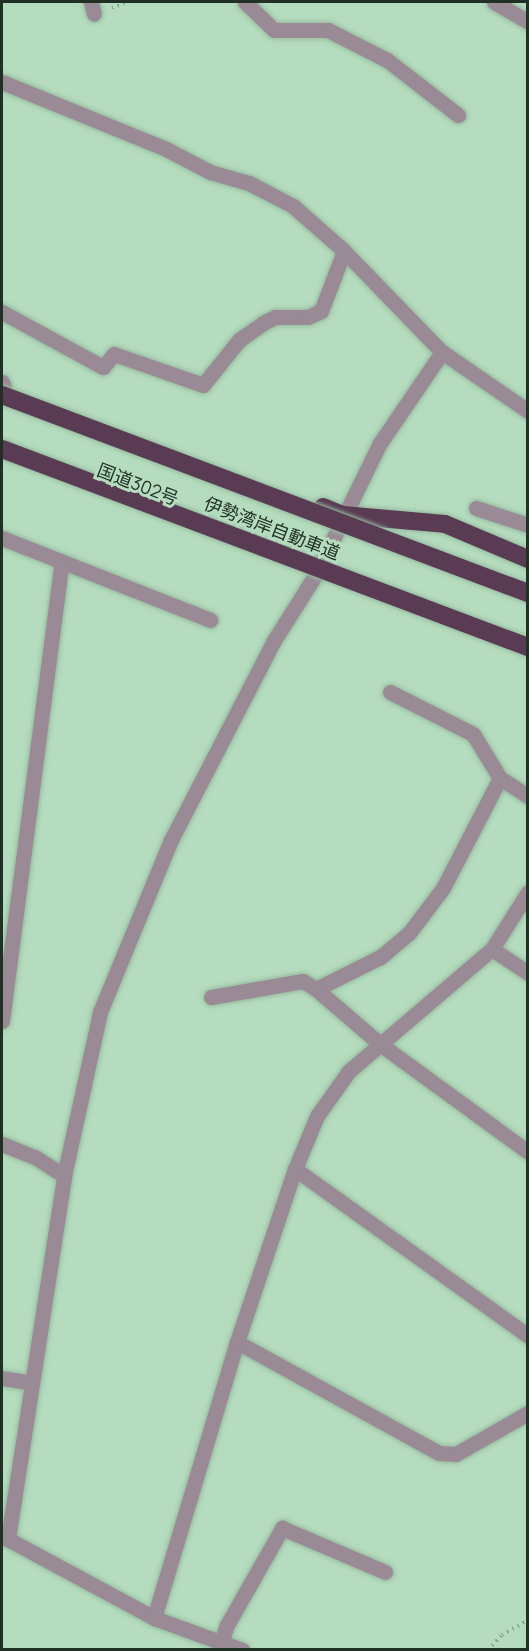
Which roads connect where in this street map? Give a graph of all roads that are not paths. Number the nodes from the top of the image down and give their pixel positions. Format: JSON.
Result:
{"nodes":[{"id":1,"x":245,"y":2,"type":"edge"},
{"id":2,"x":494,"y":2,"type":"edge"},
{"id":3,"x":528,"y":22,"type":"edge"},
{"id":4,"x":2,"y":82,"type":"edge"},
{"id":5,"x":458,"y":115,"type":"dead end"},
{"id":6,"x":344,"y":251,"type":"junction"},
{"id":7,"x":2,"y":312,"type":"edge"},
{"id":8,"x":442,"y":352,"type":"junction"},
{"id":9,"x":2,"y":387,"type":"edge"},
{"id":10,"x":528,"y":411,"type":"edge"},
{"id":11,"x":2,"y":449,"type":"edge"},
{"id":12,"x":2,"y":455,"type":"edge"},
{"id":13,"x":476,"y":508,"type":"dead end"},
{"id":14,"x":343,"y":514,"type":"junction"},
{"id":15,"x":528,"y":525,"type":"edge"},
{"id":16,"x":2,"y":538,"type":"edge"},
{"id":17,"x":528,"y":559,"type":"edge"},
{"id":18,"x":62,"y":562,"type":"junction"},
{"id":19,"x":316,"y":574,"type":"junction"},
{"id":20,"x":528,"y":593,"type":"edge"},
{"id":21,"x":210,"y":620,"type":"dead end"},
{"id":22,"x":528,"y":647,"type":"edge"},
{"id":23,"x":528,"y":656,"type":"edge"},
{"id":24,"x":390,"y":692,"type":"dead end"},
{"id":25,"x":500,"y":778,"type":"junction"},
{"id":26,"x":528,"y":796,"type":"edge"},
{"id":27,"x":528,"y":892,"type":"edge"},
{"id":28,"x":492,"y":949,"type":"junction"},
{"id":29,"x":528,"y":973,"type":"edge"},
{"id":30,"x":316,"y":989,"type":"junction"},
{"id":31,"x":211,"y":997,"type":"dead end"},
{"id":32,"x":2,"y":1015,"type":"edge"},
{"id":33,"x":2,"y":1021,"type":"edge"},
{"id":34,"x":380,"y":1044,"type":"junction"},
{"id":35,"x":2,"y":1144,"type":"edge"},
{"id":36,"x":528,"y":1152,"type":"edge"},
{"id":37,"x":295,"y":1169,"type":"junction"},
{"id":38,"x":64,"y":1176,"type":"junction"},
{"id":39,"x":528,"y":1336,"type":"edge"},
{"id":40,"x":237,"y":1342,"type":"junction"},
{"id":41,"x":2,"y":1378,"type":"edge"},
{"id":42,"x":32,"y":1383,"type":"junction"},
{"id":43,"x":528,"y":1413,"type":"edge"},
{"id":44,"x":5,"y":1537,"type":"edge"},
{"id":45,"x":385,"y":1572,"type":"dead end"},
{"id":46,"x":154,"y":1618,"type":"junction"},
{"id":47,"x":221,"y":1643,"type":"junction"},
{"id":48,"x":242,"y":1650,"type":"edge"}],
"edges":[{"from":1,"to":5,"type":"street"},
{"from":2,"to":3,"type":"street"},
{"from":4,"to":6,"type":"street"},
{"from":6,"to":7,"type":"street"},
{"from":6,"to":8,"type":"street"},
{"from":8,"to":10,"type":"street"},
{"from":8,"to":14,"type":"street"},
{"from":9,"to":14,"type":"highway"},
{"from":9,"to":20,"type":"highway","name":"伊勢湾岸自動車道","bridge":true},
{"from":11,"to":22,"type":"highway","name":"伊勢湾岸自動車道","bridge":true},
{"from":12,"to":19,"type":"highway","name":"国道302号"},
{"from":13,"to":15,"type":"street"},
{"from":14,"to":17,"type":"highway"},
{"from":14,"to":19,"type":"street"},
{"from":16,"to":18,"type":"street"},
{"from":18,"to":21,"type":"street"},
{"from":18,"to":32,"type":"street"},
{"from":19,"to":23,"type":"highway","name":"国道302号"},
{"from":19,"to":38,"type":"street"},
{"from":24,"to":25,"type":"street"},
{"from":25,"to":26,"type":"street"},
{"from":25,"to":30,"type":"street"},
{"from":27,"to":28,"type":"street"},
{"from":28,"to":29,"type":"street"},
{"from":28,"to":34,"type":"street"},
{"from":30,"to":31,"type":"street"},
{"from":30,"to":34,"type":"street"},
{"from":32,"to":33,"type":"street"},
{"from":34,"to":36,"type":"street"},
{"from":34,"to":37,"type":"street"},
{"from":35,"to":38,"type":"street"},
{"from":37,"to":39,"type":"street"},
{"from":37,"to":40,"type":"street"},
{"from":38,"to":42,"type":"street"},
{"from":40,"to":43,"type":"street"},
{"from":40,"to":46,"type":"street"},
{"from":41,"to":42,"type":"street"},
{"from":42,"to":44,"type":"street"},
{"from":44,"to":46,"type":"street"},
{"from":45,"to":47,"type":"street"},
{"from":46,"to":47,"type":"street"},
{"from":47,"to":48,"type":"street"}]}
